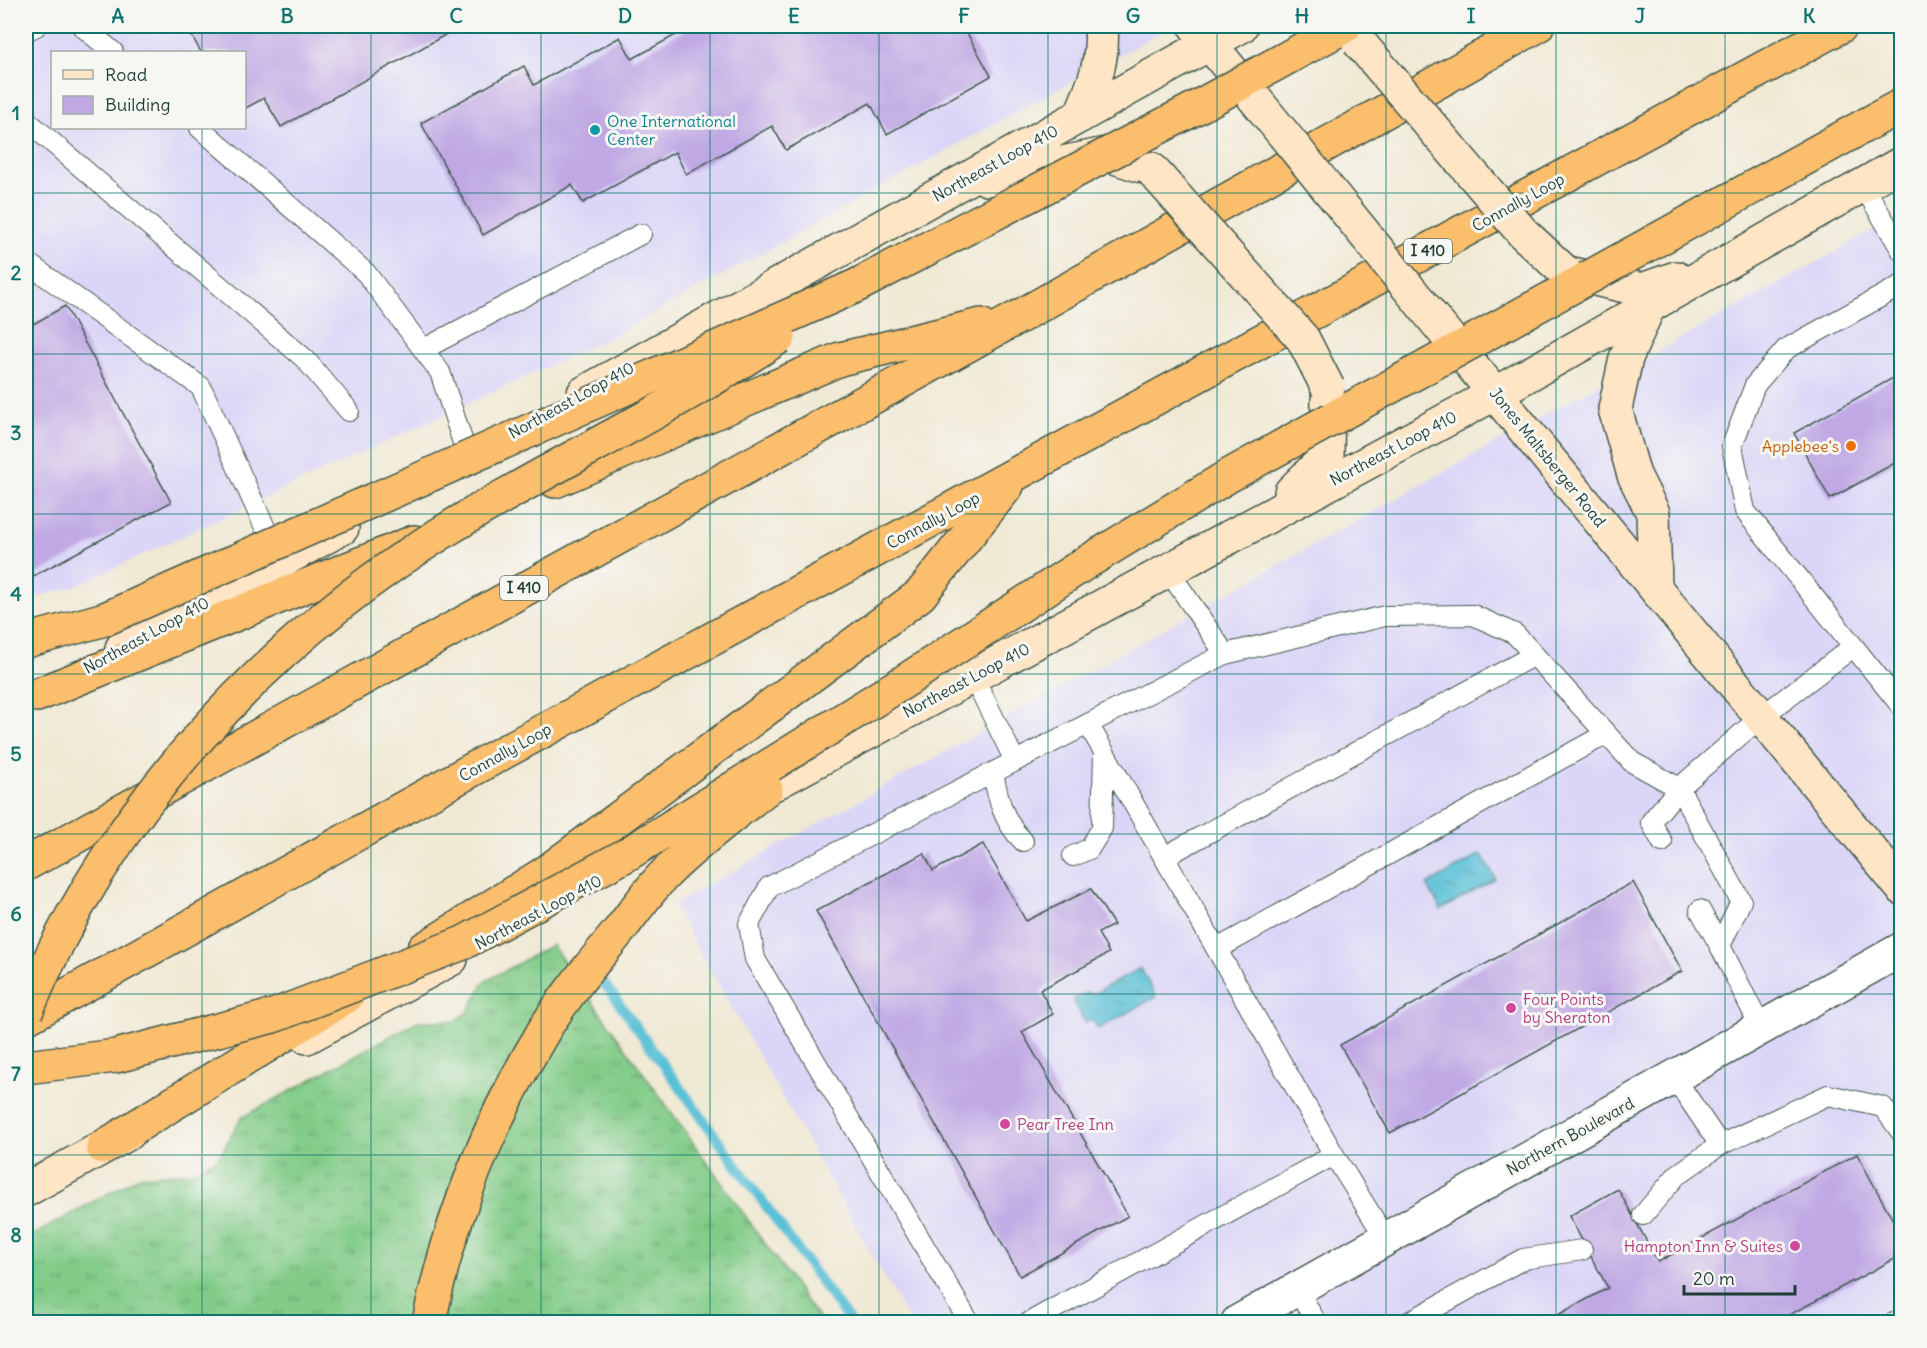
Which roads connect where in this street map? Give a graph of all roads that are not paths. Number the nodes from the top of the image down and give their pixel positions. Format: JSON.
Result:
{"nodes":[{"id":1,"x":36,"y":26,"type":"edge"},
{"id":2,"x":82,"y":26,"type":"edge"},
{"id":3,"x":1101,"y":26,"type":"edge"},
{"id":4,"x":1240,"y":26,"type":"edge"},
{"id":5,"x":1537,"y":26,"type":"edge"},
{"id":6,"x":1841,"y":26,"type":"edge"},
{"id":7,"x":26,"y":31,"type":"edge"},
{"id":8,"x":1354,"y":31,"type":"edge"},
{"id":9,"x":1202,"y":34,"type":"edge"},
{"id":10,"x":112,"y":51,"type":"edge"},
{"id":11,"x":1902,"y":105,"type":"edge"},
{"id":12,"x":1080,"y":116,"type":"junction"},
{"id":13,"x":26,"y":120,"type":"edge"},
{"id":14,"x":201,"y":129,"type":"edge"},
{"id":15,"x":1902,"y":163,"type":"edge"},
{"id":16,"x":1863,"y":185,"type":"junction"},
{"id":17,"x":955,"y":186,"type":"junction"},
{"id":18,"x":641,"y":234,"type":"dead end"},
{"id":19,"x":1902,"y":251,"type":"edge"},
{"id":20,"x":1742,"y":254,"type":"junction"},
{"id":21,"x":26,"y":262,"type":"edge"},
{"id":22,"x":1902,"y":285,"type":"edge"},
{"id":23,"x":856,"y":286,"type":"junction"},
{"id":24,"x":1649,"y":306,"type":"junction"},
{"id":25,"x":1024,"y":314,"type":"junction"},
{"id":26,"x":424,"y":349,"type":"junction"},
{"id":27,"x":1496,"y":393,"type":"junction"},
{"id":28,"x":350,"y":411,"type":"dead end"},
{"id":29,"x":468,"y":458,"type":"junction"},
{"id":30,"x":1016,"y":476,"type":"junction"},
{"id":31,"x":1266,"y":517,"type":"junction"},
{"id":32,"x":280,"y":561,"type":"junction"},
{"id":33,"x":1168,"y":570,"type":"junction"},
{"id":34,"x":1655,"y":587,"type":"junction"},
{"id":35,"x":26,"y":641,"type":"edge"},
{"id":36,"x":1853,"y":646,"type":"junction"},
{"id":37,"x":1225,"y":654,"type":"junction"},
{"id":38,"x":1534,"y":655,"type":"junction"},
{"id":39,"x":973,"y":676,"type":"junction"},
{"id":40,"x":902,"y":683,"type":"junction"},
{"id":41,"x":31,"y":698,"type":"edge"},
{"id":42,"x":1902,"y":707,"type":"edge"},
{"id":43,"x":1761,"y":717,"type":"junction"},
{"id":44,"x":1088,"y":724,"type":"junction"},
{"id":45,"x":1606,"y":734,"type":"junction"},
{"id":46,"x":1104,"y":752,"type":"junction"},
{"id":47,"x":1015,"y":761,"type":"junction"},
{"id":48,"x":993,"y":773,"type":"junction"},
{"id":49,"x":1679,"y":788,"type":"junction"},
{"id":50,"x":1023,"y":841,"type":"dead end"},
{"id":51,"x":1662,"y":842,"type":"dead end"},
{"id":52,"x":1073,"y":856,"type":"dead end"},
{"id":53,"x":1164,"y":857,"type":"junction"},
{"id":54,"x":26,"y":864,"type":"edge"},
{"id":55,"x":1902,"y":888,"type":"edge"},
{"id":56,"x":1700,"y":910,"type":"dead end"},
{"id":57,"x":1720,"y":946,"type":"junction"},
{"id":58,"x":1217,"y":949,"type":"junction"},
{"id":59,"x":1902,"y":949,"type":"edge"},
{"id":60,"x":26,"y":1012,"type":"edge"},
{"id":61,"x":26,"y":1018,"type":"edge"},
{"id":62,"x":1761,"y":1028,"type":"junction"},
{"id":63,"x":26,"y":1066,"type":"edge"},
{"id":64,"x":1674,"y":1077,"type":"junction"},
{"id":65,"x":1902,"y":1133,"type":"edge"},
{"id":66,"x":1720,"y":1144,"type":"junction"},
{"id":67,"x":103,"y":1148,"type":"junction"},
{"id":68,"x":1334,"y":1155,"type":"junction"},
{"id":69,"x":26,"y":1190,"type":"edge"},
{"id":70,"x":1643,"y":1215,"type":"dead end"},
{"id":71,"x":1386,"y":1239,"type":"junction"},
{"id":72,"x":1581,"y":1250,"type":"dead end"},
{"id":73,"x":1297,"y":1289,"type":"junction"},
{"id":74,"x":1902,"y":1319,"type":"edge"},
{"id":75,"x":429,"y":1323,"type":"edge"},
{"id":76,"x":969,"y":1323,"type":"edge"},
{"id":77,"x":1030,"y":1323,"type":"edge"},
{"id":78,"x":1238,"y":1323,"type":"edge"},
{"id":79,"x":1316,"y":1323,"type":"edge"},
{"id":80,"x":1409,"y":1323,"type":"edge"},
{"id":81,"x":1895,"y":1323,"type":"edge"}],
"edges":[{"from":1,"to":7,"type":"lane"},
{"from":2,"to":10,"type":"lane"},
{"from":3,"to":12,"type":"main road"},
{"from":4,"to":9,"type":"main road","name":"Northeast Loop 410"},
{"from":5,"to":25,"type":"highway","number":"I 410"},
{"from":6,"to":30,"type":"highway","name":"Connally Loop","number":"I 410"},
{"from":8,"to":20,"type":"main road","bridge":true},
{"from":8,"to":23,"type":"highway","bridge":true},
{"from":9,"to":12,"type":"main road","name":"Northeast Loop 410"},
{"from":9,"to":27,"type":"main road","name":"Jones Maltsberger Road","bridge":true},
{"from":11,"to":40,"type":"highway","bridge":true},
{"from":12,"to":17,"type":"main road","name":"Northeast Loop 410"},
{"from":13,"to":28,"type":"lane"},
{"from":14,"to":26,"type":"lane"},
{"from":15,"to":16,"type":"main road","name":"Northeast Loop 410"},
{"from":16,"to":19,"type":"lane"},
{"from":16,"to":20,"type":"main road","name":"Northeast Loop 410"},
{"from":17,"to":29,"type":"main road","name":"Northeast Loop 410"},
{"from":17,"to":31,"type":"main road","bridge":true},
{"from":18,"to":26,"type":"lane"},
{"from":20,"to":24,"type":"main road","name":"Northeast Loop 410"},
{"from":21,"to":32,"type":"lane"},
{"from":22,"to":36,"type":"lane"},
{"from":23,"to":35,"type":"highway","bridge":true},
{"from":23,"to":60,"type":"highway","bridge":true},
{"from":24,"to":27,"type":"main road","name":"Northeast Loop 410"},
{"from":24,"to":34,"type":"main road"},
{"from":25,"to":41,"type":"highway"},
{"from":25,"to":54,"type":"highway","number":"I 410"},
{"from":26,"to":29,"type":"lane"},
{"from":27,"to":31,"type":"main road","name":"Northeast Loop 410"},
{"from":27,"to":34,"type":"main road","name":"Jones Maltsberger Road"},
{"from":29,"to":32,"type":"main road","name":"Northeast Loop 410"},
{"from":30,"to":61,"type":"highway","name":"Connally Loop","number":"I 410"},
{"from":30,"to":67,"type":"highway"},
{"from":31,"to":33,"type":"main road","name":"Northeast Loop 410"},
{"from":32,"to":41,"type":"main road","name":"Northeast Loop 410"},
{"from":33,"to":37,"type":"lane"},
{"from":33,"to":39,"type":"main road","name":"Northeast Loop 410"},
{"from":34,"to":43,"type":"main road","name":"Jones Maltsberger Road"},
{"from":36,"to":42,"type":"lane"},
{"from":36,"to":43,"type":"lane"},
{"from":37,"to":38,"type":"lane"},
{"from":37,"to":44,"type":"lane"},
{"from":38,"to":45,"type":"lane"},
{"from":38,"to":53,"type":"lane"},
{"from":39,"to":47,"type":"lane"},
{"from":39,"to":67,"type":"main road","name":"Northeast Loop 410"},
{"from":40,"to":63,"type":"highway","bridge":true},
{"from":40,"to":75,"type":"highway","bridge":true},
{"from":43,"to":49,"type":"lane"},
{"from":43,"to":55,"type":"main road","name":"Jones Maltsberger Road"},
{"from":44,"to":46,"type":"lane"},
{"from":44,"to":47,"type":"lane"},
{"from":45,"to":49,"type":"lane"},
{"from":45,"to":58,"type":"lane"},
{"from":46,"to":52,"type":"lane"},
{"from":46,"to":53,"type":"lane"},
{"from":47,"to":48,"type":"lane"},
{"from":48,"to":50,"type":"lane"},
{"from":48,"to":76,"type":"lane"},
{"from":49,"to":51,"type":"lane"},
{"from":49,"to":57,"type":"lane"},
{"from":53,"to":58,"type":"lane"},
{"from":56,"to":57,"type":"lane"},
{"from":57,"to":62,"type":"lane"},
{"from":58,"to":68,"type":"lane"},
{"from":59,"to":62,"type":"street","name":"Northern Boulevard"},
{"from":62,"to":64,"type":"street","name":"Northern Boulevard"},
{"from":64,"to":66,"type":"lane"},
{"from":64,"to":71,"type":"street","name":"Northern Boulevard"},
{"from":65,"to":66,"type":"lane"},
{"from":66,"to":70,"type":"lane"},
{"from":67,"to":69,"type":"main road","name":"Northeast Loop 410"},
{"from":68,"to":71,"type":"lane"},
{"from":68,"to":77,"type":"lane"},
{"from":71,"to":73,"type":"street","name":"Northern Boulevard"},
{"from":72,"to":80,"type":"lane"},
{"from":73,"to":78,"type":"street","name":"Northern Boulevard"},
{"from":73,"to":79,"type":"lane"},
{"from":74,"to":81,"type":"lane"}]}
